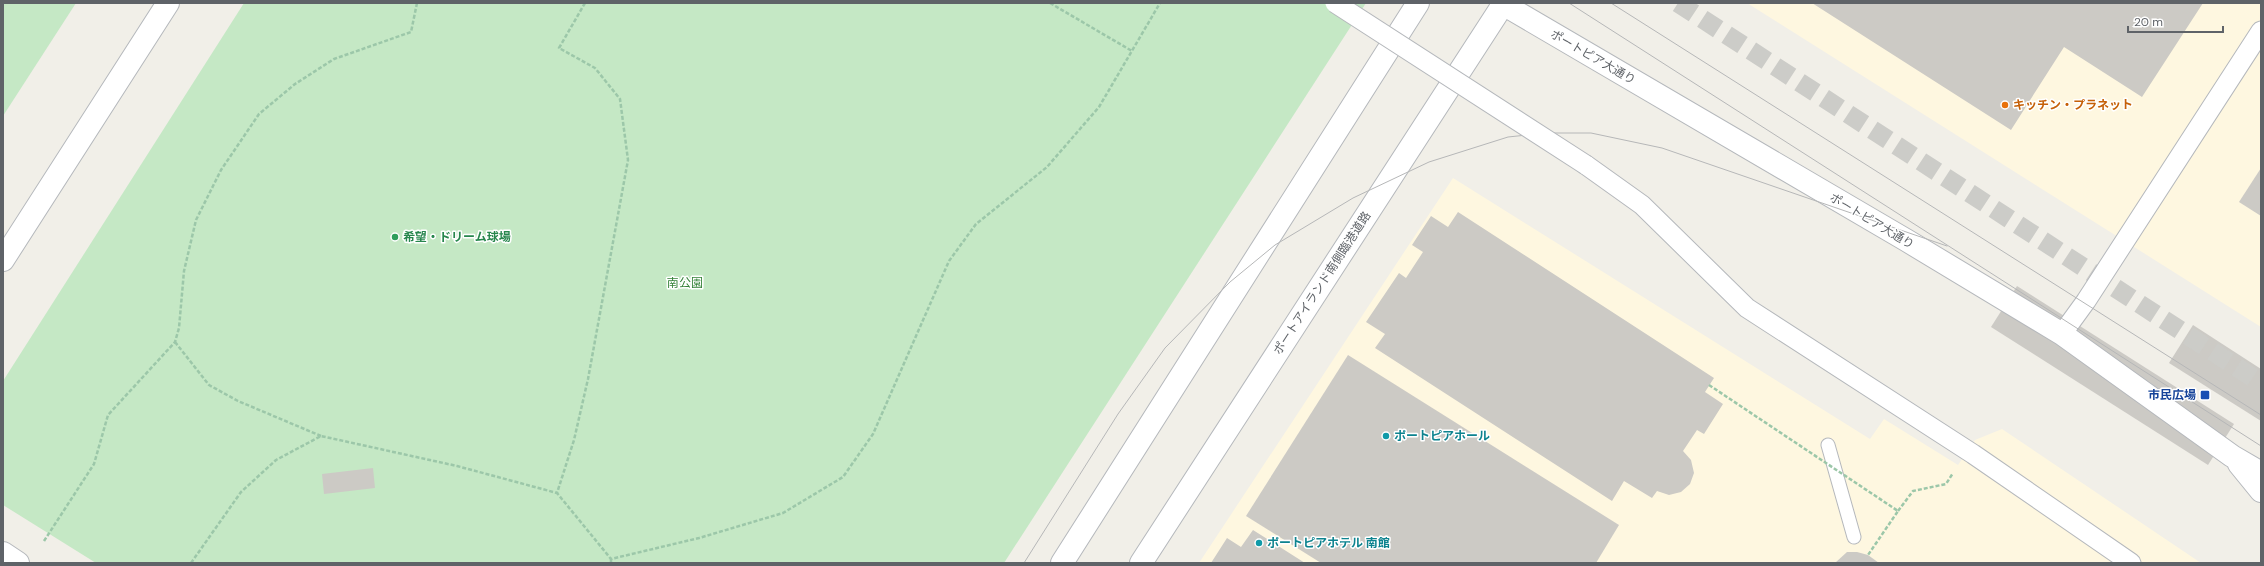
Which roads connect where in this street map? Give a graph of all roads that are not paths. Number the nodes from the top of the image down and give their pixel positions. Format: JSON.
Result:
{"nodes":[{"id":1,"x":168,"y":3,"type":"edge"},
{"id":2,"x":1335,"y":3,"type":"edge"},
{"id":3,"x":1418,"y":3,"type":"edge"},
{"id":4,"x":1503,"y":3,"type":"edge"},
{"id":5,"x":2261,"y":31,"type":"edge"},
{"id":6,"x":3,"y":260,"type":"edge"},
{"id":7,"x":2062,"y":334,"type":"junction"},
{"id":8,"x":1828,"y":445,"type":"dead end"},
{"id":9,"x":2232,"y":456,"type":"junction"},
{"id":10,"x":2261,"y":473,"type":"edge"},
{"id":11,"x":2261,"y":491,"type":"edge"},
{"id":12,"x":1854,"y":537,"type":"dead end"},
{"id":13,"x":3,"y":553,"type":"edge"},
{"id":14,"x":18,"y":563,"type":"edge"},
{"id":15,"x":1062,"y":563,"type":"edge"},
{"id":16,"x":1141,"y":563,"type":"edge"},
{"id":17,"x":2131,"y":563,"type":"edge"}],
"edges":[{"from":1,"to":6,"type":"street"},
{"from":2,"to":17,"type":"street","bridge":true},
{"from":3,"to":15,"type":"street"},
{"from":4,"to":7,"type":"street","name":"ポートピア大通り"},
{"from":4,"to":16,"type":"street","name":"ポートアイランド南側臨港道路"},
{"from":5,"to":7,"type":"street"},
{"from":7,"to":9,"type":"street","name":"ポートピア大通り"},
{"from":8,"to":12,"type":"lane"},
{"from":9,"to":10,"type":"street","name":"ポートピア大通り"},
{"from":9,"to":11,"type":"street","name":"ポートピア大通り"},
{"from":13,"to":14,"type":"street"}]}
